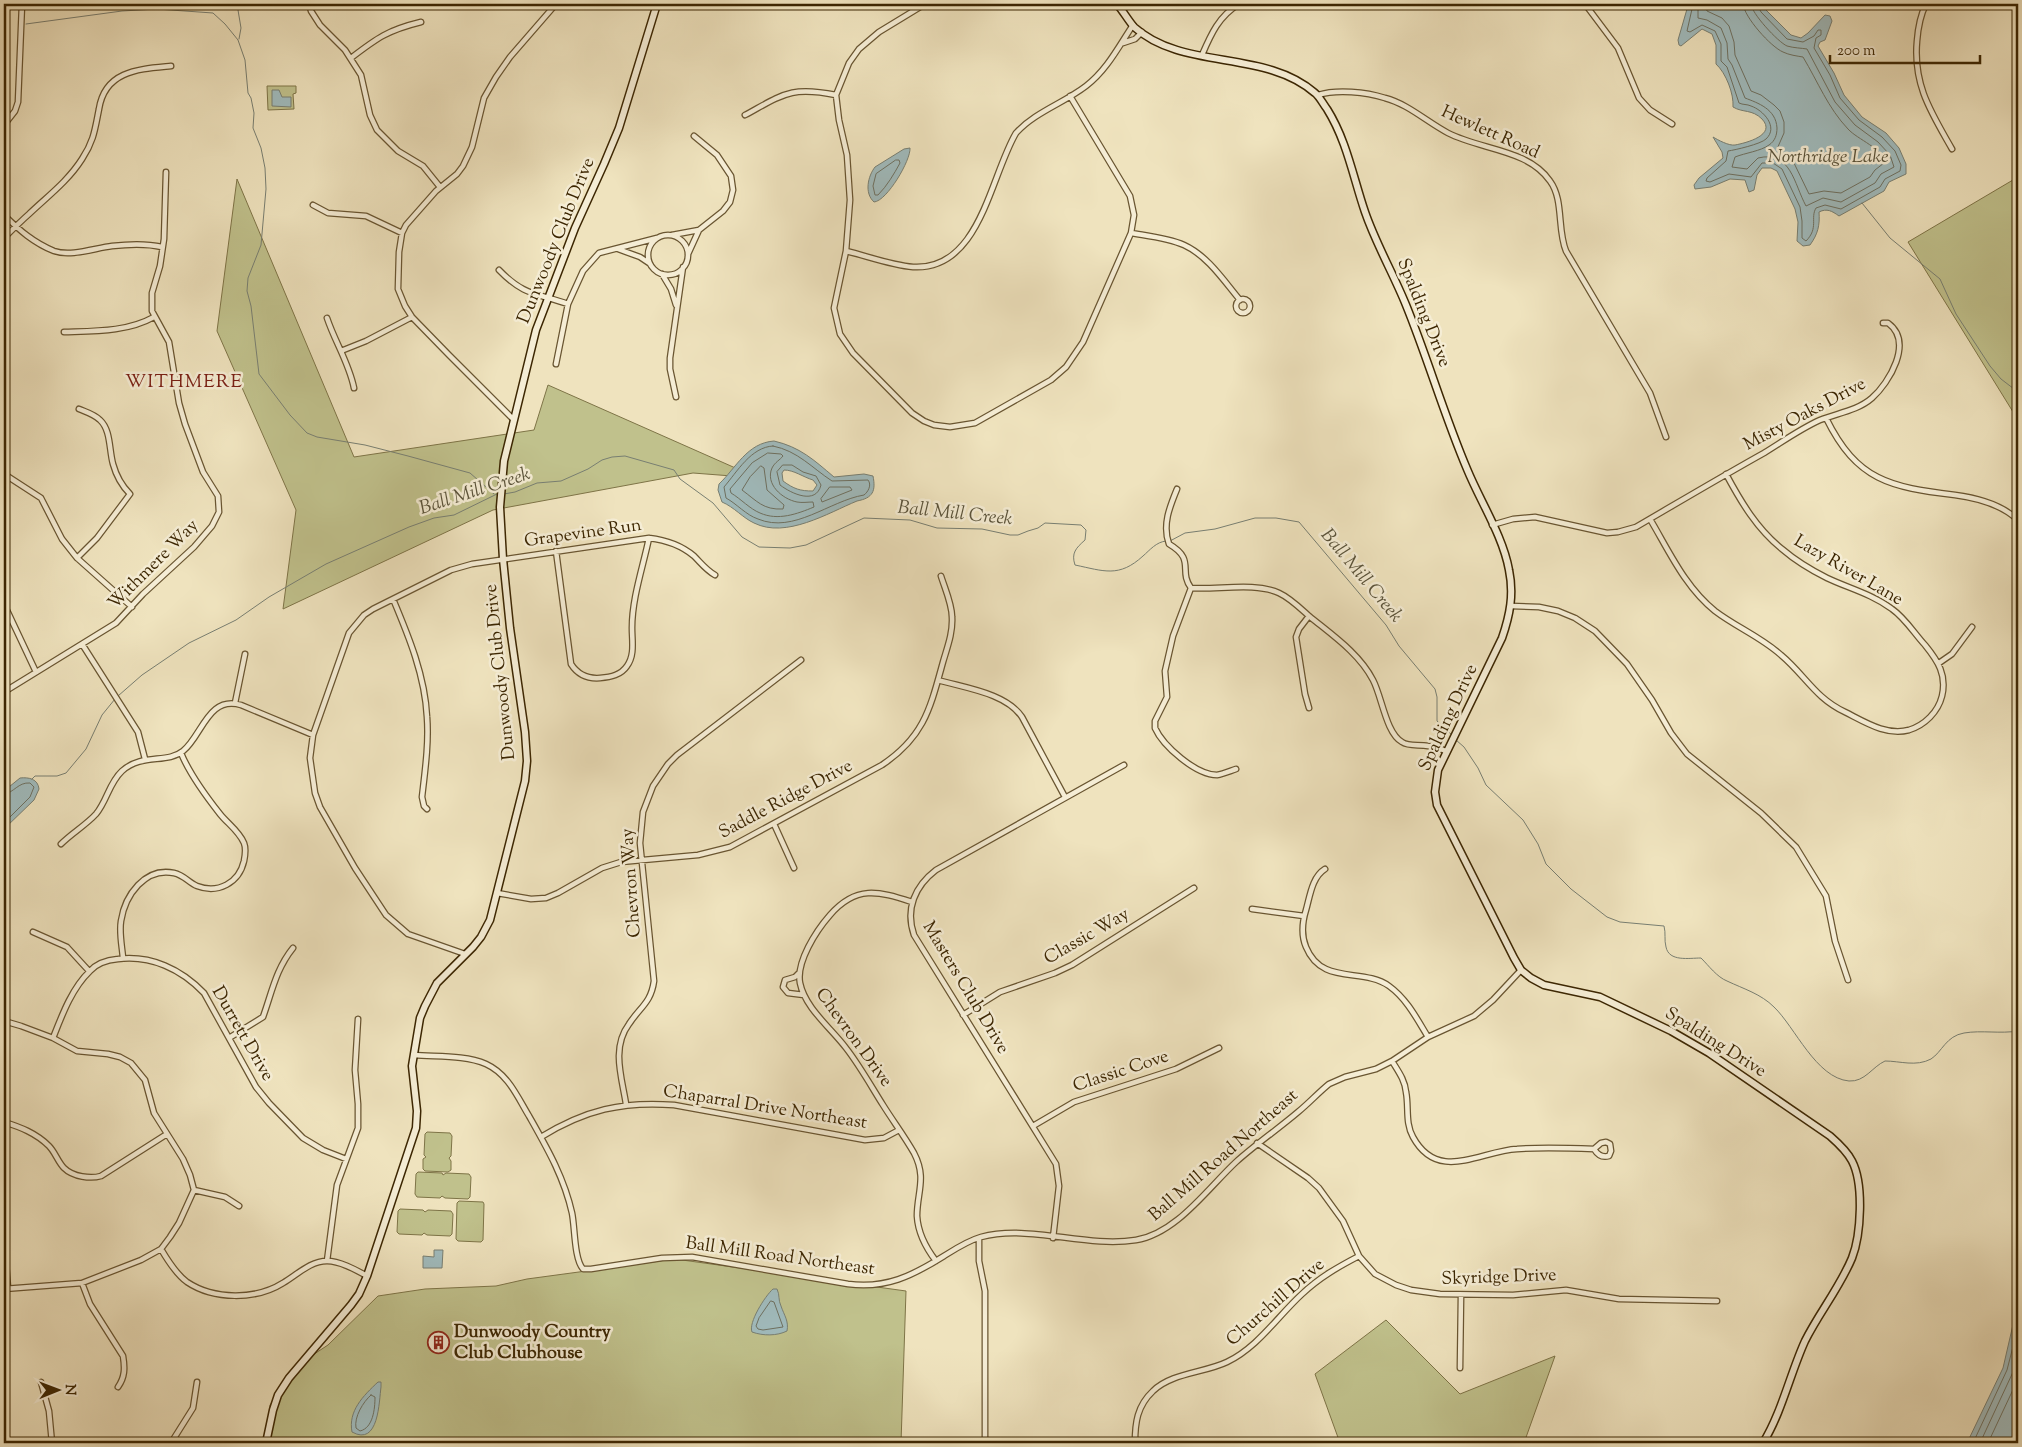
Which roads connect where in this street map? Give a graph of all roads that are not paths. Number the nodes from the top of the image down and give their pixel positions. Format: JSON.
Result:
{"nodes":[{"id":1,"x":22,"y":4,"type":"edge"},
{"id":2,"x":309,"y":4,"type":"edge"},
{"id":3,"x":556,"y":4,"type":"edge"},
{"id":4,"x":658,"y":4,"type":"edge"},
{"id":5,"x":925,"y":4,"type":"edge"},
{"id":6,"x":1117,"y":4,"type":"edge"},
{"id":7,"x":1239,"y":4,"type":"edge"},
{"id":8,"x":1585,"y":4,"type":"edge"},
{"id":9,"x":1926,"y":4,"type":"edge"},
{"id":10,"x":421,"y":22,"type":"dead end"},
{"id":11,"x":1133,"y":25,"type":"junction"},
{"id":12,"x":1142,"y":32,"type":"junction"},
{"id":13,"x":1123,"y":43,"type":"junction"},
{"id":14,"x":1202,"y":54,"type":"junction"},
{"id":15,"x":351,"y":58,"type":"junction"},
{"id":16,"x":171,"y":66,"type":"dead end"},
{"id":17,"x":836,"y":94,"type":"junction"},
{"id":18,"x":1318,"y":95,"type":"junction"},
{"id":19,"x":1070,"y":96,"type":"junction"},
{"id":20,"x":745,"y":115,"type":"dead end"},
{"id":21,"x":1672,"y":124,"type":"dead end"},
{"id":22,"x":4,"y":125,"type":"edge"},
{"id":23,"x":694,"y":136,"type":"dead end"},
{"id":24,"x":1952,"y":149,"type":"dead end"},
{"id":25,"x":166,"y":172,"type":"dead end"},
{"id":26,"x":440,"y":187,"type":"junction"},
{"id":27,"x":313,"y":205,"type":"dead end"},
{"id":28,"x":4,"y":215,"type":"edge"},
{"id":29,"x":16,"y":227,"type":"junction"},
{"id":30,"x":698,"y":230,"type":"junction"},
{"id":31,"x":402,"y":233,"type":"junction"},
{"id":32,"x":1131,"y":233,"type":"junction"},
{"id":33,"x":672,"y":235,"type":"junction"},
{"id":34,"x":4,"y":238,"type":"edge"},
{"id":35,"x":657,"y":238,"type":"junction"},
{"id":36,"x":162,"y":246,"type":"junction"},
{"id":37,"x":616,"y":249,"type":"junction"},
{"id":38,"x":846,"y":251,"type":"junction"},
{"id":39,"x":688,"y":255,"type":"junction"},
{"id":40,"x":650,"y":264,"type":"junction"},
{"id":41,"x":683,"y":267,"type":"junction"},
{"id":42,"x":499,"y":270,"type":"dead end"},
{"id":43,"x":662,"y":274,"type":"junction"},
{"id":44,"x":547,"y":297,"type":"junction"},
{"id":45,"x":1240,"y":300,"type":"dead end"},
{"id":46,"x":568,"y":304,"type":"junction"},
{"id":47,"x":676,"y":306,"type":"junction"},
{"id":48,"x":154,"y":317,"type":"junction"},
{"id":49,"x":412,"y":317,"type":"junction"},
{"id":50,"x":327,"y":318,"type":"dead end"},
{"id":51,"x":1883,"y":324,"type":"dead end"},
{"id":52,"x":64,"y":332,"type":"dead end"},
{"id":53,"x":341,"y":351,"type":"junction"},
{"id":54,"x":556,"y":364,"type":"dead end"},
{"id":55,"x":354,"y":388,"type":"dead end"},
{"id":56,"x":676,"y":397,"type":"dead end"},
{"id":57,"x":79,"y":409,"type":"dead end"},
{"id":58,"x":1826,"y":418,"type":"junction"},
{"id":59,"x":513,"y":419,"type":"junction"},
{"id":60,"x":1666,"y":437,"type":"dead end"},
{"id":61,"x":4,"y":474,"type":"edge"},
{"id":62,"x":1726,"y":474,"type":"junction"},
{"id":63,"x":1177,"y":489,"type":"dead end"},
{"id":64,"x":1650,"y":519,"type":"junction"},
{"id":65,"x":2018,"y":520,"type":"edge"},
{"id":66,"x":1492,"y":525,"type":"junction"},
{"id":67,"x":649,"y":538,"type":"junction"},
{"id":68,"x":556,"y":551,"type":"junction"},
{"id":69,"x":77,"y":558,"type":"junction"},
{"id":70,"x":504,"y":559,"type":"junction"},
{"id":71,"x":715,"y":575,"type":"dead end"},
{"id":72,"x":941,"y":576,"type":"dead end"},
{"id":73,"x":1191,"y":588,"type":"junction"},
{"id":74,"x":393,"y":599,"type":"junction"},
{"id":75,"x":4,"y":604,"type":"edge"},
{"id":76,"x":1511,"y":606,"type":"junction"},
{"id":77,"x":132,"y":607,"type":"junction"},
{"id":78,"x":1309,"y":616,"type":"junction"},
{"id":79,"x":1972,"y":627,"type":"dead end"},
{"id":80,"x":82,"y":644,"type":"junction"},
{"id":81,"x":246,"y":654,"type":"dead end"},
{"id":82,"x":800,"y":660,"type":"dead end"},
{"id":83,"x":1939,"y":663,"type":"junction"},
{"id":84,"x":36,"y":672,"type":"junction"},
{"id":85,"x":938,"y":680,"type":"junction"},
{"id":86,"x":4,"y":692,"type":"edge"},
{"id":87,"x":235,"y":703,"type":"junction"},
{"id":88,"x":1309,"y":708,"type":"dead end"},
{"id":89,"x":313,"y":734,"type":"junction"},
{"id":90,"x":1446,"y":751,"type":"junction"},
{"id":91,"x":181,"y":753,"type":"junction"},
{"id":92,"x":145,"y":759,"type":"junction"},
{"id":93,"x":1124,"y":765,"type":"dead end"},
{"id":94,"x":1236,"y":769,"type":"dead end"},
{"id":95,"x":1065,"y":797,"type":"junction"},
{"id":96,"x":427,"y":809,"type":"dead end"},
{"id":97,"x":774,"y":824,"type":"junction"},
{"id":98,"x":61,"y":844,"type":"dead end"},
{"id":99,"x":641,"y":861,"type":"junction"},
{"id":100,"x":794,"y":868,"type":"dead end"},
{"id":101,"x":1325,"y":869,"type":"dead end"},
{"id":102,"x":1194,"y":888,"type":"dead end"},
{"id":103,"x":497,"y":894,"type":"junction"},
{"id":104,"x":912,"y":902,"type":"junction"},
{"id":105,"x":1252,"y":909,"type":"dead end"},
{"id":106,"x":1304,"y":916,"type":"junction"},
{"id":107,"x":33,"y":932,"type":"dead end"},
{"id":108,"x":293,"y":948,"type":"dead end"},
{"id":109,"x":465,"y":954,"type":"junction"},
{"id":110,"x":123,"y":958,"type":"junction"},
{"id":111,"x":1521,"y":970,"type":"junction"},
{"id":112,"x":89,"y":971,"type":"junction"},
{"id":113,"x":799,"y":973,"type":"junction"},
{"id":114,"x":1848,"y":980,"type":"dead end"},
{"id":115,"x":804,"y":995,"type":"junction"},
{"id":116,"x":963,"y":1015,"type":"junction"},
{"id":117,"x":358,"y":1019,"type":"dead end"},
{"id":118,"x":4,"y":1021,"type":"edge"},
{"id":119,"x":53,"y":1038,"type":"junction"},
{"id":120,"x":229,"y":1038,"type":"junction"},
{"id":121,"x":1428,"y":1038,"type":"junction"},
{"id":122,"x":1219,"y":1048,"type":"dead end"},
{"id":123,"x":414,"y":1055,"type":"junction"},
{"id":124,"x":1392,"y":1061,"type":"junction"},
{"id":125,"x":626,"y":1104,"type":"junction"},
{"id":126,"x":4,"y":1122,"type":"edge"},
{"id":127,"x":1033,"y":1126,"type":"junction"},
{"id":128,"x":899,"y":1130,"type":"junction"},
{"id":129,"x":167,"y":1134,"type":"junction"},
{"id":130,"x":541,"y":1137,"type":"junction"},
{"id":131,"x":1257,"y":1143,"type":"junction"},
{"id":132,"x":1594,"y":1149,"type":"dead end"},
{"id":133,"x":346,"y":1159,"type":"junction"},
{"id":134,"x":194,"y":1190,"type":"junction"},
{"id":135,"x":239,"y":1206,"type":"dead end"},
{"id":136,"x":4,"y":1237,"type":"edge"},
{"id":137,"x":979,"y":1238,"type":"junction"},
{"id":138,"x":1053,"y":1238,"type":"junction"},
{"id":139,"x":161,"y":1249,"type":"junction"},
{"id":140,"x":1359,"y":1256,"type":"junction"},
{"id":141,"x":327,"y":1261,"type":"junction"},
{"id":142,"x":936,"y":1261,"type":"junction"},
{"id":143,"x":367,"y":1276,"type":"junction"},
{"id":144,"x":82,"y":1283,"type":"junction"},
{"id":145,"x":6,"y":1288,"type":"edge"},
{"id":146,"x":1461,"y":1295,"type":"junction"},
{"id":147,"x":1717,"y":1301,"type":"dead end"},
{"id":148,"x":1460,"y":1368,"type":"dead end"},
{"id":149,"x":41,"y":1382,"type":"dead end"},
{"id":150,"x":197,"y":1382,"type":"dead end"},
{"id":151,"x":118,"y":1387,"type":"dead end"},
{"id":152,"x":52,"y":1443,"type":"edge"},
{"id":153,"x":171,"y":1443,"type":"edge"},
{"id":154,"x":266,"y":1443,"type":"edge"},
{"id":155,"x":986,"y":1443,"type":"edge"},
{"id":156,"x":1135,"y":1443,"type":"edge"},
{"id":157,"x":1763,"y":1443,"type":"edge"}],
"edges":[{"from":1,"to":22,"type":"street"},
{"from":2,"to":15,"type":"street"},
{"from":3,"to":26,"type":"street"},
{"from":4,"to":44,"type":"street","name":"Dunwoody Club Drive"},
{"from":5,"to":17,"type":"street"},
{"from":6,"to":11,"type":"street","name":"Spalding Drive"},
{"from":7,"to":14,"type":"street"},
{"from":8,"to":21,"type":"street"},
{"from":9,"to":24,"type":"street"},
{"from":10,"to":15,"type":"street"},
{"from":11,"to":12,"type":"street","name":"Spalding Drive"},
{"from":11,"to":13,"type":"street"},
{"from":12,"to":13,"type":"street"},
{"from":12,"to":14,"type":"street","name":"Spalding Drive"},
{"from":13,"to":19,"type":"street"},
{"from":14,"to":18,"type":"street","name":"Spalding Drive"},
{"from":15,"to":26,"type":"street"},
{"from":16,"to":29,"type":"street"},
{"from":17,"to":20,"type":"street"},
{"from":17,"to":38,"type":"street"},
{"from":18,"to":60,"type":"street","name":"Hewlett Road"},
{"from":18,"to":66,"type":"street","name":"Spalding Drive"},
{"from":19,"to":32,"type":"street"},
{"from":19,"to":38,"type":"street"},
{"from":23,"to":30,"type":"street"},
{"from":25,"to":36,"type":"street","name":"Withmere Way"},
{"from":26,"to":31,"type":"street"},
{"from":27,"to":31,"type":"street"},
{"from":28,"to":29,"type":"street"},
{"from":29,"to":34,"type":"street"},
{"from":29,"to":36,"type":"street"},
{"from":30,"to":33,"type":"street"},
{"from":30,"to":39,"type":"street"},
{"from":31,"to":49,"type":"street"},
{"from":32,"to":38,"type":"street"},
{"from":32,"to":45,"type":"street"},
{"from":33,"to":35,"type":"street"},
{"from":33,"to":39,"type":"street"},
{"from":35,"to":37,"type":"street"},
{"from":35,"to":40,"type":"street"},
{"from":36,"to":48,"type":"street","name":"Withmere Way"},
{"from":37,"to":40,"type":"street"},
{"from":37,"to":46,"type":"street"},
{"from":39,"to":41,"type":"street"},
{"from":40,"to":43,"type":"street"},
{"from":41,"to":43,"type":"street"},
{"from":41,"to":47,"type":"street"},
{"from":42,"to":44,"type":"street"},
{"from":43,"to":47,"type":"street"},
{"from":44,"to":46,"type":"street"},
{"from":44,"to":59,"type":"street","name":"Dunwoody Club Drive"},
{"from":46,"to":54,"type":"street"},
{"from":47,"to":56,"type":"street"},
{"from":48,"to":52,"type":"street"},
{"from":48,"to":77,"type":"street","name":"Withmere Way"},
{"from":49,"to":53,"type":"street"},
{"from":49,"to":59,"type":"street"},
{"from":50,"to":53,"type":"street"},
{"from":51,"to":58,"type":"street","name":"Misty Oaks Drive"},
{"from":53,"to":55,"type":"street"},
{"from":57,"to":69,"type":"street"},
{"from":58,"to":62,"type":"street","name":"Misty Oaks Drive"},
{"from":58,"to":65,"type":"street"},
{"from":59,"to":70,"type":"street","name":"Dunwoody Club Drive"},
{"from":61,"to":69,"type":"street"},
{"from":62,"to":64,"type":"street"},
{"from":62,"to":83,"type":"street","name":"Lazy River Lane"},
{"from":63,"to":73,"type":"street"},
{"from":64,"to":66,"type":"street"},
{"from":64,"to":83,"type":"street","name":"Lazy River Lane"},
{"from":66,"to":76,"type":"street","name":"Spalding Drive"},
{"from":67,"to":68,"type":"street","name":"Grapevine Run"},
{"from":67,"to":68,"type":"street"},
{"from":67,"to":71,"type":"street","name":"Grapevine Run"},
{"from":68,"to":70,"type":"street","name":"Grapevine Run"},
{"from":69,"to":77,"type":"street"},
{"from":70,"to":74,"type":"street","name":"Grapevine Run"},
{"from":70,"to":103,"type":"street","name":"Dunwoody Club Drive"},
{"from":72,"to":85,"type":"street","name":"Saddle Ridge Drive"},
{"from":73,"to":78,"type":"street"},
{"from":73,"to":94,"type":"street"},
{"from":74,"to":89,"type":"street","name":"Grapevine Run"},
{"from":74,"to":96,"type":"street"},
{"from":75,"to":84,"type":"street"},
{"from":76,"to":90,"type":"street","name":"Spalding Drive"},
{"from":76,"to":114,"type":"street"},
{"from":77,"to":80,"type":"street","name":"Withmere Way"},
{"from":78,"to":88,"type":"street"},
{"from":78,"to":90,"type":"street"},
{"from":79,"to":83,"type":"street"},
{"from":80,"to":84,"type":"street","name":"Withmere Way"},
{"from":80,"to":92,"type":"street"},
{"from":81,"to":87,"type":"street"},
{"from":82,"to":99,"type":"street","name":"Chevron Way"},
{"from":84,"to":86,"type":"street","name":"Withmere Way"},
{"from":85,"to":95,"type":"street"},
{"from":85,"to":97,"type":"street","name":"Saddle Ridge Drive"},
{"from":87,"to":89,"type":"street"},
{"from":87,"to":91,"type":"street"},
{"from":89,"to":109,"type":"street","name":"Grapevine Run"},
{"from":90,"to":111,"type":"street","name":"Spalding Drive"},
{"from":91,"to":92,"type":"street"},
{"from":91,"to":110,"type":"street"},
{"from":92,"to":98,"type":"street"},
{"from":93,"to":95,"type":"street","name":"Masters Club Drive"},
{"from":95,"to":104,"type":"street","name":"Masters Club Drive"},
{"from":97,"to":99,"type":"street","name":"Saddle Ridge Drive"},
{"from":97,"to":100,"type":"street"},
{"from":99,"to":103,"type":"street","name":"Saddle Ridge Drive"},
{"from":99,"to":125,"type":"street","name":"Chevron Way"},
{"from":101,"to":106,"type":"street"},
{"from":102,"to":116,"type":"street","name":"Classic Way"},
{"from":103,"to":109,"type":"street","name":"Dunwoody Club Drive"},
{"from":104,"to":113,"type":"street","name":"Chevron Drive"},
{"from":104,"to":116,"type":"street","name":"Masters Club Drive"},
{"from":105,"to":106,"type":"street"},
{"from":106,"to":121,"type":"street"},
{"from":107,"to":112,"type":"street"},
{"from":108,"to":120,"type":"street"},
{"from":109,"to":123,"type":"street","name":"Dunwoody Club Drive"},
{"from":110,"to":112,"type":"street","name":"Durrett Drive"},
{"from":110,"to":120,"type":"street","name":"Durrett Drive"},
{"from":111,"to":121,"type":"street","name":"Ball Mill Road Northeast"},
{"from":111,"to":157,"type":"street","name":"Spalding Drive"},
{"from":112,"to":119,"type":"street"},
{"from":113,"to":115,"type":"street","name":"Chevron Drive"},
{"from":113,"to":115,"type":"street"},
{"from":115,"to":128,"type":"street","name":"Chevron Drive"},
{"from":116,"to":127,"type":"street","name":"Masters Club Drive"},
{"from":117,"to":133,"type":"street"},
{"from":118,"to":119,"type":"street"},
{"from":119,"to":129,"type":"street"},
{"from":120,"to":133,"type":"street","name":"Durrett Drive"},
{"from":121,"to":124,"type":"street","name":"Ball Mill Road Northeast"},
{"from":122,"to":127,"type":"street","name":"Classic Cove"},
{"from":123,"to":130,"type":"street"},
{"from":123,"to":143,"type":"street","name":"Dunwoody Club Drive"},
{"from":124,"to":131,"type":"street","name":"Ball Mill Road Northeast"},
{"from":124,"to":132,"type":"street"},
{"from":125,"to":128,"type":"street","name":"Chaparral Drive Northeast"},
{"from":125,"to":130,"type":"street","name":"Chaparral Drive Northeast"},
{"from":126,"to":129,"type":"street"},
{"from":127,"to":138,"type":"street","name":"Masters Club Drive"},
{"from":128,"to":142,"type":"street","name":"Chevron Drive"},
{"from":129,"to":134,"type":"street"},
{"from":130,"to":142,"type":"street","name":"Ball Mill Road Northeast"},
{"from":131,"to":138,"type":"street","name":"Ball Mill Road Northeast"},
{"from":131,"to":140,"type":"street","name":"Skyridge Drive"},
{"from":133,"to":141,"type":"street"},
{"from":134,"to":135,"type":"street"},
{"from":134,"to":139,"type":"street"},
{"from":136,"to":145,"type":"street"},
{"from":137,"to":138,"type":"street","name":"Ball Mill Road Northeast"},
{"from":137,"to":142,"type":"street","name":"Ball Mill Road Northeast"},
{"from":137,"to":155,"type":"street"},
{"from":139,"to":141,"type":"street"},
{"from":139,"to":144,"type":"street"},
{"from":140,"to":146,"type":"street","name":"Skyridge Drive"},
{"from":140,"to":156,"type":"street","name":"Churchill Drive"},
{"from":141,"to":143,"type":"street"},
{"from":143,"to":154,"type":"street","name":"Dunwoody Club Drive"},
{"from":144,"to":145,"type":"street"},
{"from":144,"to":151,"type":"street"},
{"from":146,"to":147,"type":"street","name":"Skyridge Drive"},
{"from":146,"to":148,"type":"street"},
{"from":149,"to":152,"type":"street"},
{"from":150,"to":153,"type":"street"}]}
